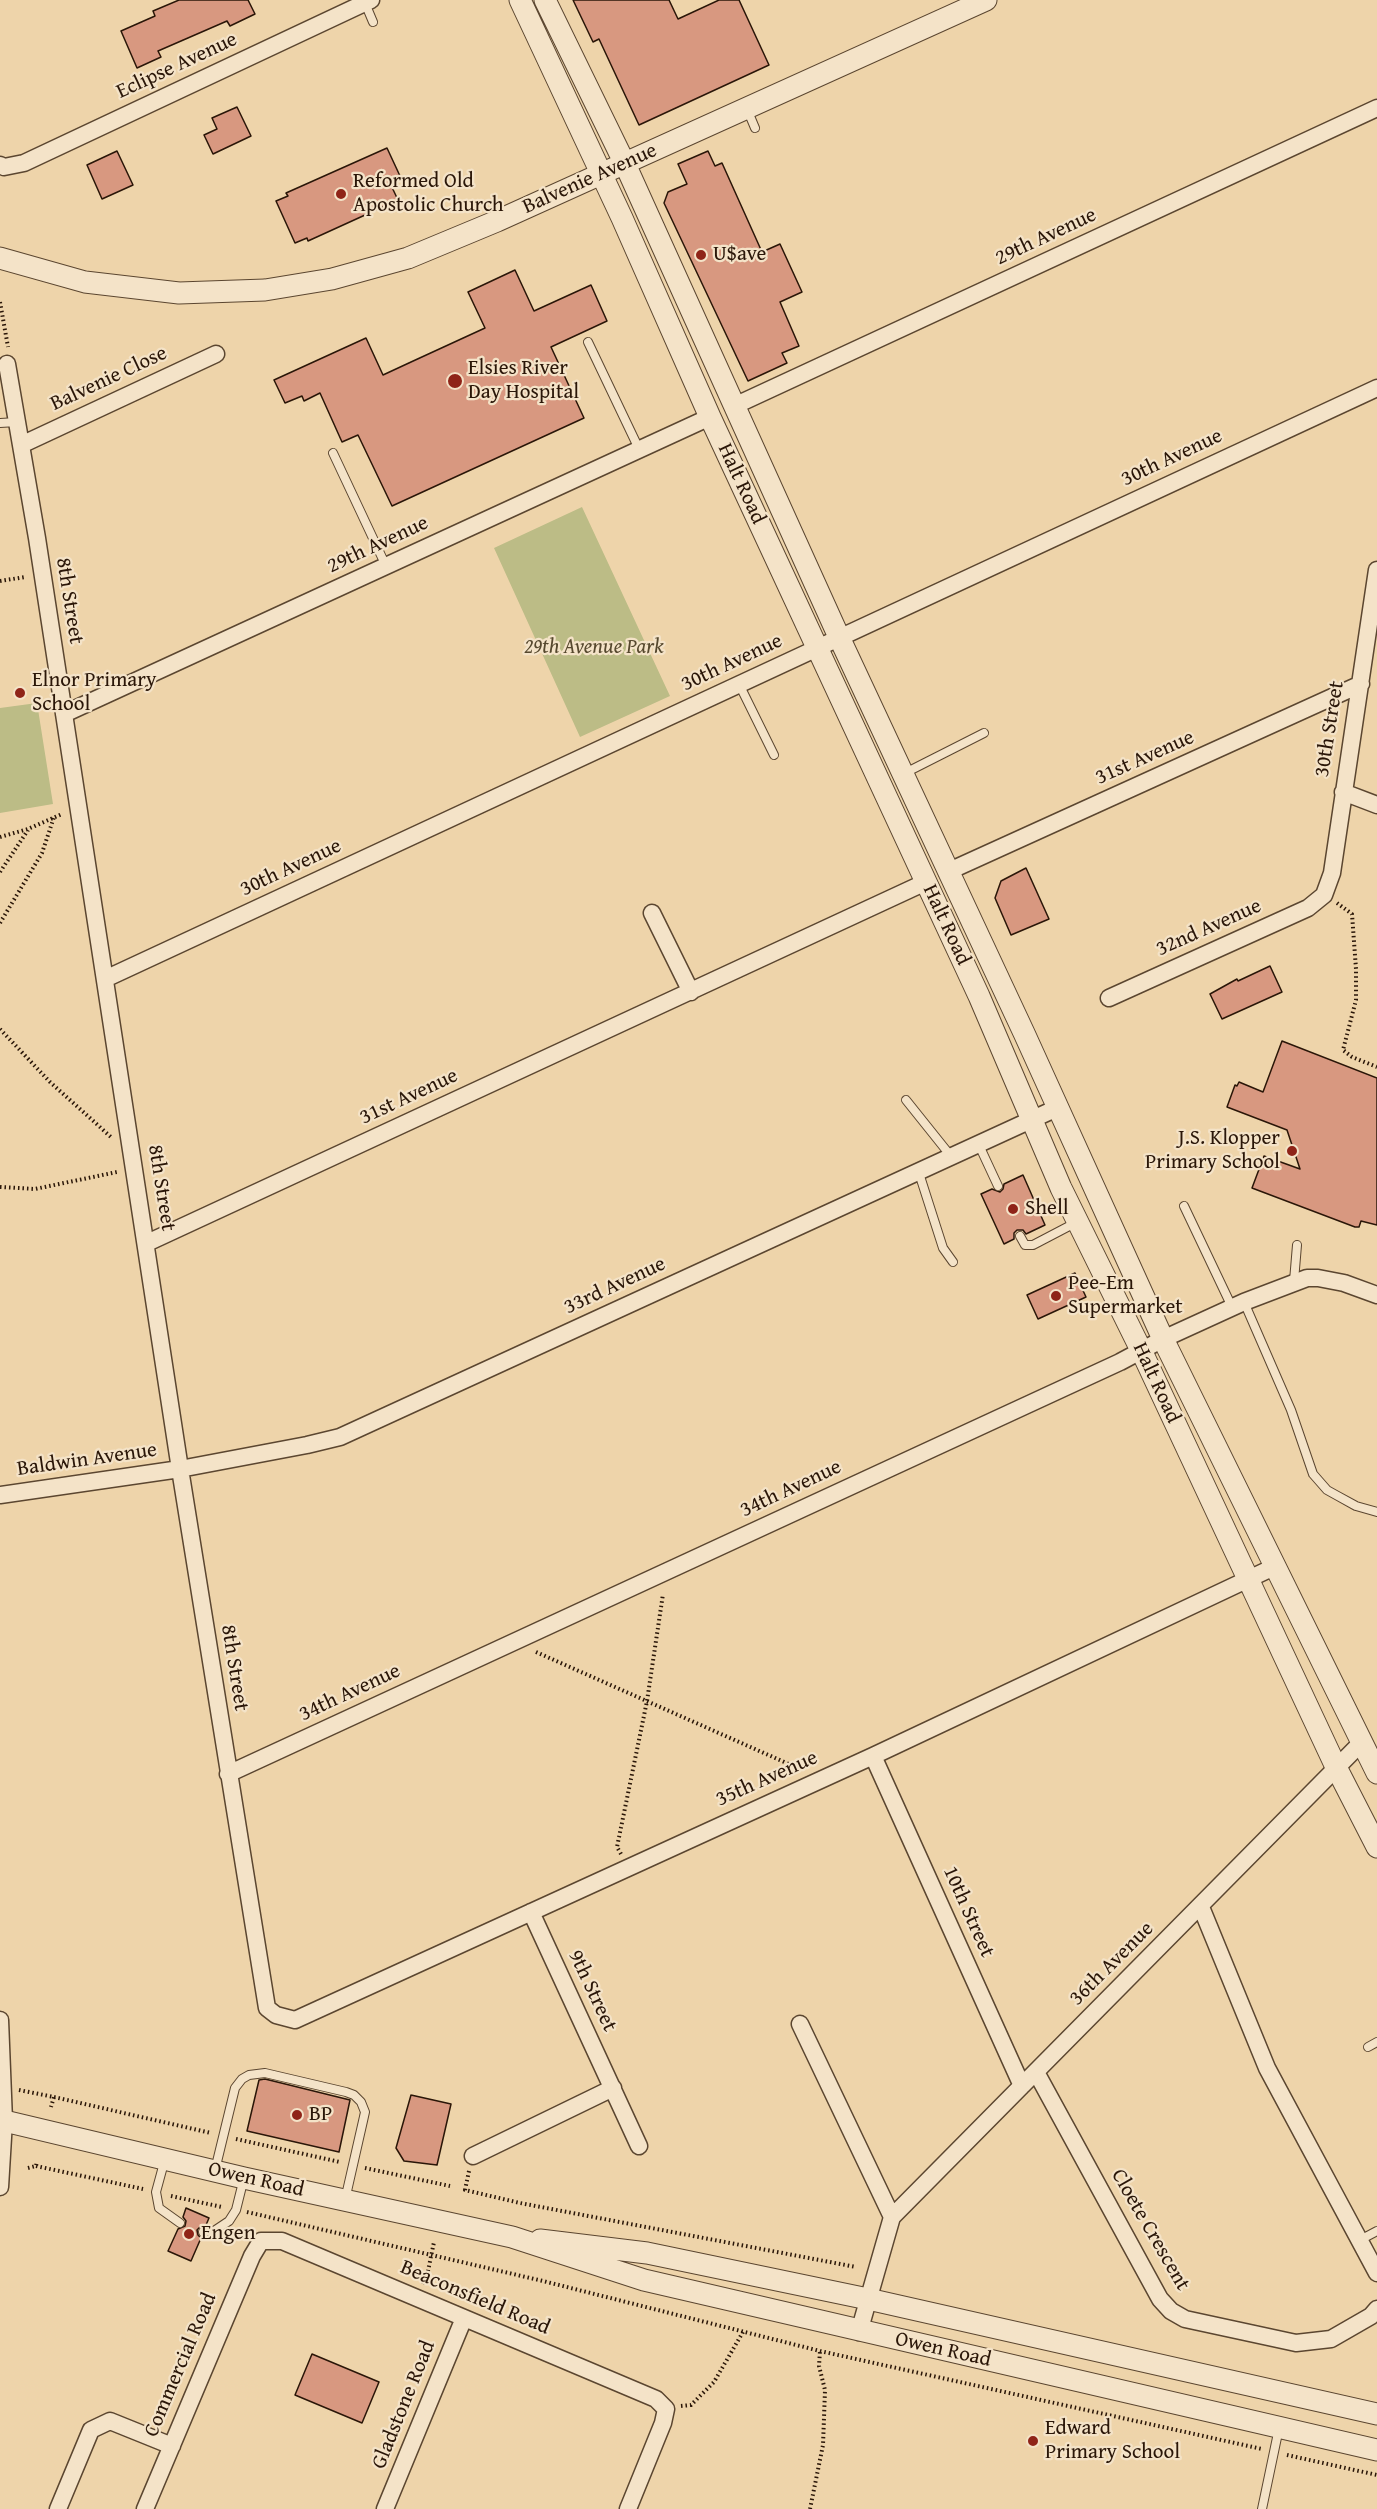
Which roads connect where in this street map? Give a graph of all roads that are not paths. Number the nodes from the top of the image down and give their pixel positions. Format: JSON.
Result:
{"nodes":[{"id":1,"x":520,"y":0,"type":"edge"},
{"id":2,"x":545,"y":0,"type":"edge"},
{"id":3,"x":986,"y":0,"type":"edge"},
{"id":4,"x":362,"y":2,"type":"edge"},
{"id":5,"x":373,"y":22,"type":"dead end"},
{"id":6,"x":1377,"y":108,"type":"edge"},
{"id":7,"x":746,"y":109,"type":"junction"},
{"id":8,"x":755,"y":128,"type":"dead end"},
{"id":9,"x":625,"y":164,"type":"junction"},
{"id":10,"x":0,"y":165,"type":"edge"},
{"id":11,"x":601,"y":174,"type":"junction"},
{"id":12,"x":0,"y":258,"type":"edge"},
{"id":13,"x":588,"y":342,"type":"dead end"},
{"id":14,"x":216,"y":354,"type":"dead end"},
{"id":15,"x":8,"y":357,"type":"road end"},
{"id":16,"x":1377,"y":388,"type":"edge"},
{"id":17,"x":734,"y":406,"type":"junction"},
{"id":18,"x":710,"y":417,"type":"junction"},
{"id":19,"x":18,"y":422,"type":"junction"},
{"id":20,"x":0,"y":423,"type":"edge"},
{"id":21,"x":21,"y":445,"type":"junction"},
{"id":22,"x":639,"y":450,"type":"junction"},
{"id":23,"x":333,"y":453,"type":"dead end"},
{"id":24,"x":386,"y":566,"type":"junction"},
{"id":25,"x":1377,"y":570,"type":"edge"},
{"id":26,"x":839,"y":637,"type":"junction"},
{"id":27,"x":817,"y":648,"type":"junction"},
{"id":28,"x":739,"y":684,"type":"junction"},
{"id":29,"x":1360,"y":684,"type":"junction"},
{"id":30,"x":64,"y":714,"type":"junction"},
{"id":31,"x":984,"y":733,"type":"dead end"},
{"id":32,"x":774,"y":755,"type":"dead end"},
{"id":33,"x":903,"y":774,"type":"junction"},
{"id":34,"x":1343,"y":792,"type":"junction"},
{"id":35,"x":1377,"y":805,"type":"edge"},
{"id":36,"x":947,"y":872,"type":"junction"},
{"id":37,"x":926,"y":882,"type":"junction"},
{"id":38,"x":1324,"y":895,"type":"joint"},
{"id":39,"x":652,"y":913,"type":"dead end"},
{"id":40,"x":105,"y":979,"type":"junction"},
{"id":41,"x":691,"y":992,"type":"junction"},
{"id":42,"x":1109,"y":998,"type":"dead end"},
{"id":43,"x":906,"y":1100,"type":"dead end"},
{"id":44,"x":1057,"y":1108,"type":"junction"},
{"id":45,"x":1030,"y":1119,"type":"junction"},
{"id":46,"x":978,"y":1143,"type":"junction"},
{"id":47,"x":950,"y":1155,"type":"junction"},
{"id":48,"x":918,"y":1170,"type":"junction"},
{"id":49,"x":999,"y":1186,"type":"dead end"},
{"id":50,"x":1184,"y":1206,"type":"dead end"},
{"id":51,"x":1078,"y":1221,"type":"junction"},
{"id":52,"x":1020,"y":1236,"type":"dead end"},
{"id":53,"x":147,"y":1243,"type":"junction"},
{"id":54,"x":1297,"y":1245,"type":"dead end"},
{"id":55,"x":953,"y":1262,"type":"dead end"},
{"id":56,"x":1294,"y":1281,"type":"junction"},
{"id":57,"x":1377,"y":1294,"type":"edge"},
{"id":58,"x":1238,"y":1305,"type":"junction"},
{"id":59,"x":1163,"y":1339,"type":"junction"},
{"id":60,"x":1141,"y":1350,"type":"junction"},
{"id":61,"x":180,"y":1469,"type":"junction"},
{"id":62,"x":0,"y":1496,"type":"edge"},
{"id":63,"x":1377,"y":1512,"type":"edge"},
{"id":64,"x":1274,"y":1567,"type":"junction"},
{"id":65,"x":1248,"y":1580,"type":"junction"},
{"id":66,"x":1362,"y":1742,"type":"junction"},
{"id":67,"x":873,"y":1756,"type":"junction"},
{"id":68,"x":1336,"y":1767,"type":"junction"},
{"id":69,"x":1377,"y":1773,"type":"edge"},
{"id":70,"x":228,"y":1774,"type":"junction"},
{"id":71,"x":1377,"y":1847,"type":"edge"},
{"id":72,"x":1201,"y":1907,"type":"junction"},
{"id":73,"x":531,"y":1912,"type":"junction"},
{"id":74,"x":276,"y":2015,"type":"joint"},
{"id":75,"x":0,"y":2020,"type":"edge"},
{"id":76,"x":800,"y":2024,"type":"dead end"},
{"id":77,"x":1377,"y":2042,"type":"edge"},
{"id":78,"x":1368,"y":2047,"type":"dead end"},
{"id":79,"x":1036,"y":2072,"type":"junction"},
{"id":80,"x":1022,"y":2086,"type":"junction"},
{"id":81,"x":613,"y":2088,"type":"junction"},
{"id":82,"x":2,"y":2120,"type":"edge"},
{"id":83,"x":639,"y":2146,"type":"dead end"},
{"id":84,"x":473,"y":2156,"type":"dead end"},
{"id":85,"x":165,"y":2159,"type":"junction"},
{"id":86,"x":215,"y":2171,"type":"junction"},
{"id":87,"x":244,"y":2178,"type":"junction"},
{"id":88,"x":0,"y":2187,"type":"edge"},
{"id":89,"x":345,"y":2200,"type":"junction"},
{"id":90,"x":892,"y":2217,"type":"junction"},
{"id":91,"x":180,"y":2223,"type":"dead end"},
{"id":92,"x":1377,"y":2231,"type":"edge"},
{"id":93,"x":203,"y":2232,"type":"dead end"},
{"id":94,"x":512,"y":2237,"type":"junction"},
{"id":95,"x":1360,"y":2240,"type":"junction"},
{"id":96,"x":261,"y":2241,"type":"joint"},
{"id":97,"x":1377,"y":2273,"type":"edge"},
{"id":98,"x":868,"y":2299,"type":"junction"},
{"id":99,"x":1377,"y":2309,"type":"edge"},
{"id":100,"x":464,"y":2318,"type":"junction"},
{"id":101,"x":859,"y":2332,"type":"junction"},
{"id":102,"x":1377,"y":2414,"type":"edge"},
{"id":103,"x":1279,"y":2428,"type":"junction"},
{"id":104,"x":172,"y":2446,"type":"junction"},
{"id":105,"x":1377,"y":2450,"type":"edge"},
{"id":106,"x":58,"y":2509,"type":"edge"},
{"id":107,"x":145,"y":2509,"type":"edge"},
{"id":108,"x":385,"y":2509,"type":"edge"},
{"id":109,"x":628,"y":2509,"type":"edge"},
{"id":110,"x":1262,"y":2509,"type":"edge"}],
"edges":[{"from":1,"to":11,"type":"street","name":"Halt Road"},
{"from":2,"to":9,"type":"street","name":"Halt Road"},
{"from":3,"to":7,"type":"street","name":"Balvenie Avenue"},
{"from":4,"to":5,"type":"lane"},
{"from":4,"to":10,"type":"street","name":"Eclipse Avenue"},
{"from":6,"to":17,"type":"street","name":"29th Avenue"},
{"from":7,"to":8,"type":"lane"},
{"from":7,"to":9,"type":"street","name":"Balvenie Avenue"},
{"from":9,"to":11,"type":"street","name":"Balvenie Avenue"},
{"from":9,"to":17,"type":"street","name":"Halt Road"},
{"from":11,"to":12,"type":"street","name":"Balvenie Avenue"},
{"from":11,"to":18,"type":"street","name":"Halt Road"},
{"from":13,"to":22,"type":"lane"},
{"from":14,"to":21,"type":"street","name":"Balvenie Close"},
{"from":15,"to":19,"type":"street","name":"8th Street"},
{"from":16,"to":26,"type":"street","name":"30th Avenue"},
{"from":17,"to":26,"type":"street","name":"Halt Road"},
{"from":18,"to":22,"type":"street","name":"29th Avenue"},
{"from":18,"to":27,"type":"street","name":"Halt Road"},
{"from":19,"to":20,"type":"lane"},
{"from":19,"to":21,"type":"street","name":"8th Street"},
{"from":21,"to":30,"type":"street","name":"8th Street"},
{"from":22,"to":24,"type":"street","name":"29th Avenue"},
{"from":23,"to":24,"type":"lane"},
{"from":24,"to":30,"type":"street","name":"29th Avenue"},
{"from":25,"to":29,"type":"street","name":"30th Street"},
{"from":26,"to":27,"type":"street","name":"30th Avenue"},
{"from":26,"to":33,"type":"street","name":"Halt Road"},
{"from":27,"to":28,"type":"street","name":"30th Avenue"},
{"from":27,"to":37,"type":"street","name":"Halt Road"},
{"from":28,"to":32,"type":"lane"},
{"from":28,"to":40,"type":"street","name":"30th Avenue"},
{"from":29,"to":34,"type":"street","name":"30th Street"},
{"from":29,"to":36,"type":"street","name":"31st Avenue"},
{"from":30,"to":40,"type":"street","name":"8th Street"},
{"from":31,"to":33,"type":"lane"},
{"from":33,"to":36,"type":"street","name":"Halt Road"},
{"from":34,"to":35,"type":"street"},
{"from":34,"to":38,"type":"street","name":"30th Street"},
{"from":36,"to":44,"type":"street","name":"Halt Road"},
{"from":37,"to":41,"type":"street","name":"31st Avenue"},
{"from":37,"to":45,"type":"street","name":"Halt Road"},
{"from":38,"to":42,"type":"street","name":"32nd Avenue"},
{"from":39,"to":41,"type":"street"},
{"from":40,"to":53,"type":"street","name":"8th Street"},
{"from":41,"to":53,"type":"street","name":"31st Avenue"},
{"from":43,"to":47,"type":"lane"},
{"from":44,"to":45,"type":"street","name":"33rd Avenue"},
{"from":44,"to":59,"type":"street","name":"Halt Road"},
{"from":45,"to":46,"type":"street","name":"33rd Avenue"},
{"from":45,"to":51,"type":"street","name":"Halt Road"},
{"from":46,"to":47,"type":"street","name":"33rd Avenue"},
{"from":46,"to":49,"type":"lane"},
{"from":47,"to":48,"type":"street","name":"33rd Avenue"},
{"from":48,"to":55,"type":"lane"},
{"from":48,"to":61,"type":"street","name":"33rd Avenue"},
{"from":50,"to":58,"type":"lane"},
{"from":51,"to":52,"type":"lane"},
{"from":51,"to":60,"type":"street","name":"Halt Road"},
{"from":53,"to":61,"type":"street","name":"8th Street"},
{"from":54,"to":56,"type":"lane"},
{"from":56,"to":57,"type":"street","name":"34th Avenue"},
{"from":56,"to":58,"type":"street","name":"34th Avenue"},
{"from":58,"to":59,"type":"street","name":"34th Avenue"},
{"from":58,"to":63,"type":"lane"},
{"from":59,"to":60,"type":"street","name":"34th Avenue"},
{"from":59,"to":64,"type":"street","name":"Halt Road"},
{"from":60,"to":65,"type":"street","name":"Halt Road"},
{"from":60,"to":70,"type":"street","name":"34th Avenue"},
{"from":61,"to":62,"type":"street","name":"Baldwin Avenue"},
{"from":61,"to":70,"type":"street","name":"8th Street"},
{"from":64,"to":65,"type":"street","name":"35th Avenue"},
{"from":64,"to":66,"type":"street","name":"Halt Road"},
{"from":65,"to":67,"type":"street","name":"35th Avenue"},
{"from":65,"to":68,"type":"street","name":"Halt Road"},
{"from":66,"to":68,"type":"street","name":"36th Avenue"},
{"from":66,"to":69,"type":"street","name":"Halt Road"},
{"from":67,"to":73,"type":"street","name":"35th Avenue"},
{"from":67,"to":80,"type":"street","name":"10th Street"},
{"from":68,"to":71,"type":"street","name":"Halt Road"},
{"from":68,"to":72,"type":"street","name":"36th Avenue"},
{"from":70,"to":74,"type":"street","name":"8th Street"},
{"from":72,"to":79,"type":"street","name":"36th Avenue"},
{"from":72,"to":95,"type":"street"},
{"from":73,"to":74,"type":"street","name":"35th Avenue"},
{"from":73,"to":81,"type":"street","name":"9th Street"},
{"from":75,"to":82,"type":"street"},
{"from":76,"to":90,"type":"street"},
{"from":77,"to":78,"type":"lane"},
{"from":79,"to":80,"type":"street","name":"36th Avenue"},
{"from":79,"to":99,"type":"street","name":"Cloete Crescent"},
{"from":80,"to":90,"type":"street","name":"36th Avenue"},
{"from":81,"to":83,"type":"street","name":"9th Street"},
{"from":81,"to":84,"type":"street"},
{"from":82,"to":85,"type":"street","name":"Owen Road"},
{"from":82,"to":88,"type":"street"},
{"from":85,"to":86,"type":"street","name":"Owen Road"},
{"from":85,"to":91,"type":"lane"},
{"from":86,"to":87,"type":"street","name":"Owen Road"},
{"from":86,"to":89,"type":"lane"},
{"from":87,"to":89,"type":"street","name":"Owen Road"},
{"from":87,"to":93,"type":"lane"},
{"from":89,"to":94,"type":"street","name":"Owen Road"},
{"from":90,"to":98,"type":"street","name":"36th Avenue"},
{"from":92,"to":95,"type":"lane"},
{"from":94,"to":98,"type":"street","name":"Owen Road"},
{"from":94,"to":101,"type":"street","name":"Owen Road"},
{"from":95,"to":97,"type":"street"},
{"from":96,"to":100,"type":"street","name":"Beaconsfield Road"},
{"from":96,"to":104,"type":"street","name":"Commercial Road"},
{"from":98,"to":101,"type":"street","name":"36th Avenue"},
{"from":98,"to":102,"type":"street","name":"Owen Road"},
{"from":100,"to":108,"type":"street","name":"Gladstone Road"},
{"from":100,"to":109,"type":"street","name":"Beaconsfield Road"},
{"from":101,"to":103,"type":"street","name":"Owen Road"},
{"from":103,"to":105,"type":"street","name":"Owen Road"},
{"from":103,"to":110,"type":"lane"},
{"from":104,"to":106,"type":"street"},
{"from":104,"to":107,"type":"street","name":"Commercial Road"}]}
